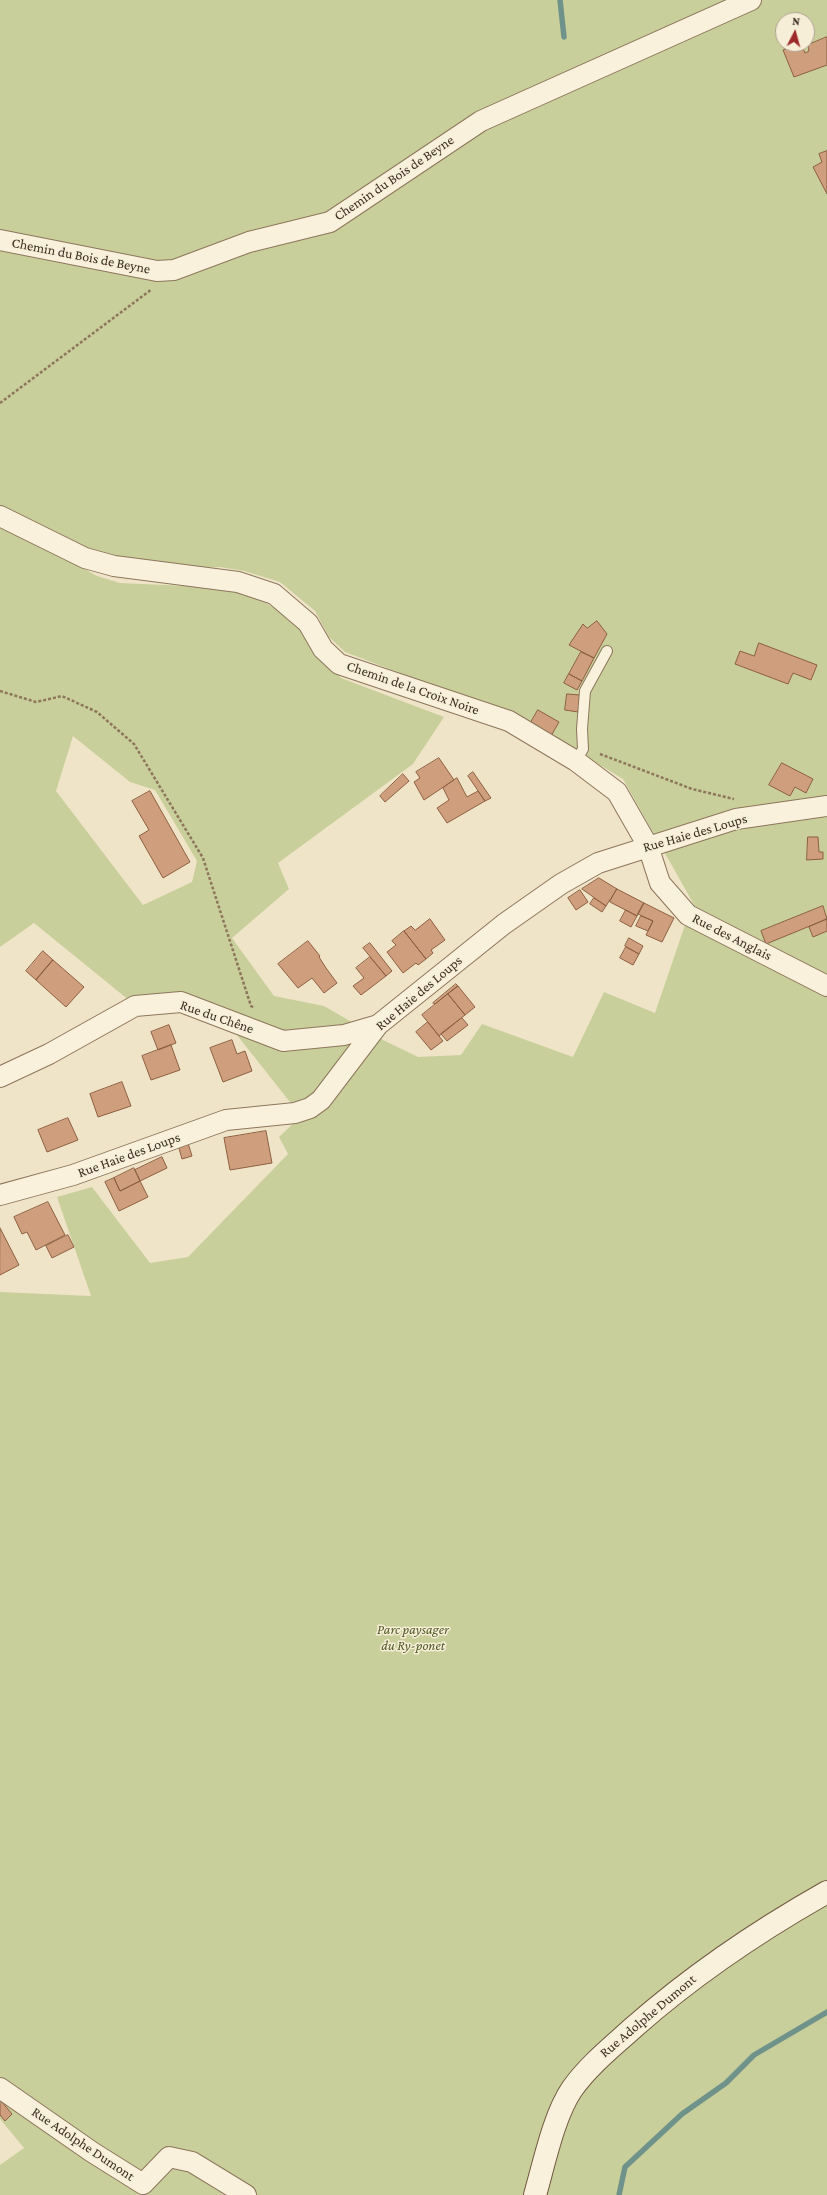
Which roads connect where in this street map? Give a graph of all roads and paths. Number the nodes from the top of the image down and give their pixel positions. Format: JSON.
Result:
{"nodes":[{"id":1,"x":751,"y":0,"type":"edge"},
{"id":2,"x":0,"y":240,"type":"edge"},
{"id":3,"x":154,"y":288,"type":"dead end"},
{"id":4,"x":0,"y":403,"type":"edge"},
{"id":5,"x":0,"y":516,"type":"edge"},
{"id":6,"x":607,"y":651,"type":"dead end"},
{"id":7,"x":0,"y":691,"type":"edge"},
{"id":8,"x":579,"y":755,"type":"junction"},
{"id":9,"x":741,"y":800,"type":"dead end"},
{"id":10,"x":827,"y":806,"type":"edge"},
{"id":11,"x":648,"y":846,"type":"junction"},
{"id":12,"x":827,"y":986,"type":"edge"},
{"id":13,"x":251,"y":1006,"type":"dead end"},
{"id":14,"x":378,"y":1025,"type":"junction"},
{"id":15,"x":0,"y":1077,"type":"edge"},
{"id":16,"x":0,"y":1194,"type":"edge"},
{"id":17,"x":827,"y":1892,"type":"edge"},
{"id":18,"x":0,"y":2088,"type":"edge"},
{"id":19,"x":246,"y":2195,"type":"edge"},
{"id":20,"x":535,"y":2195,"type":"edge"}],
"edges":[{"from":1,"to":2,"type":"street","name":"Chemin du Bois de Beyne"},
{"from":3,"to":4,"type":"path"},
{"from":5,"to":8,"type":"street","name":"Chemin de la Croix Noire"},
{"from":6,"to":8,"type":"lane"},
{"from":7,"to":13,"type":"path"},
{"from":8,"to":9,"type":"path"},
{"from":8,"to":11,"type":"street","name":"Chemin de la Croix Noire"},
{"from":10,"to":11,"type":"street","name":"Rue Haie des Loups"},
{"from":11,"to":12,"type":"street","name":"Rue des Anglais"},
{"from":11,"to":14,"type":"street","name":"Rue Haie des Loups"},
{"from":14,"to":15,"type":"street","name":"Rue du Chêne"},
{"from":14,"to":16,"type":"street","name":"Rue Haie des Loups"},
{"from":17,"to":20,"type":"main road","name":"Rue Adolphe Dumont"},
{"from":18,"to":19,"type":"street","name":"Rue Adolphe Dumont"}]}
